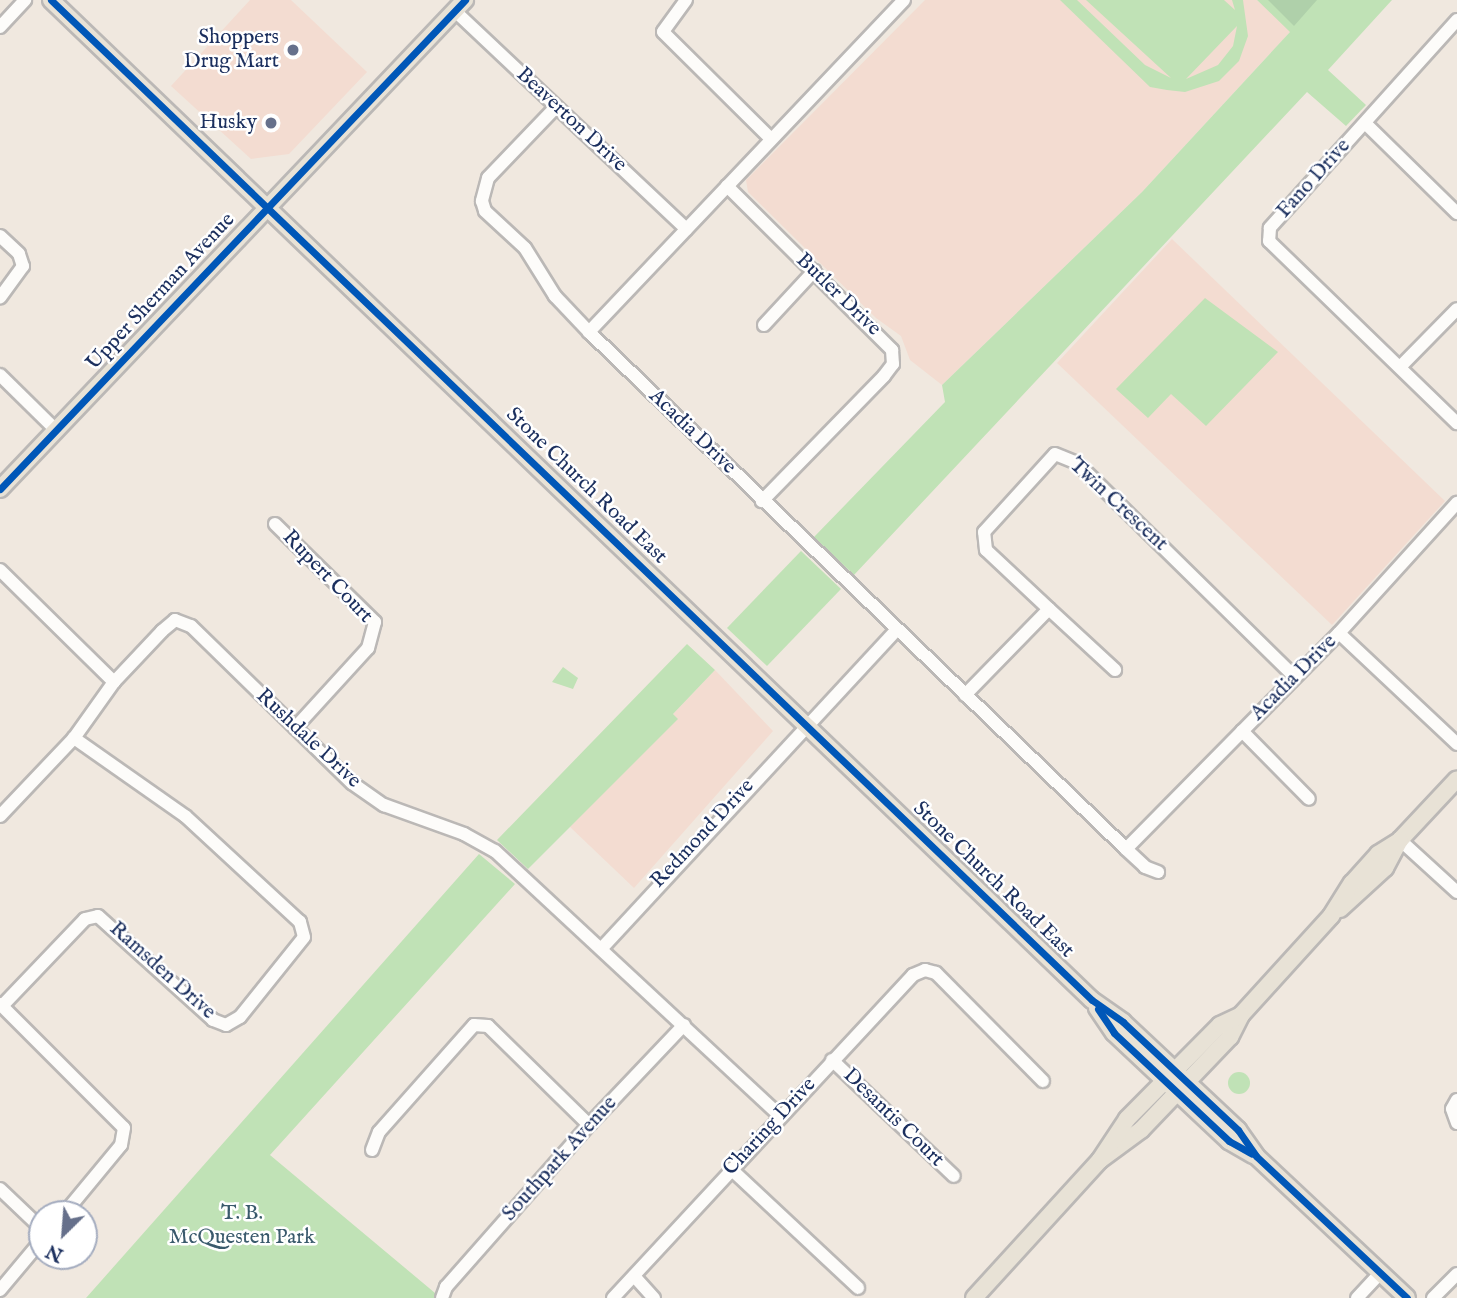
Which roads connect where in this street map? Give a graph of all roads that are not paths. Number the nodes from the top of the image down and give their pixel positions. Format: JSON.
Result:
{"nodes":[{"id":1,"x":24,"y":0,"type":"edge"},
{"id":2,"x":51,"y":0,"type":"edge"},
{"id":3,"x":686,"y":0,"type":"edge"},
{"id":4,"x":904,"y":0,"type":"edge"},
{"id":5,"x":460,"y":5,"type":"edge"},
{"id":6,"x":0,"y":27,"type":"edge"},
{"id":7,"x":1455,"y":27,"type":"edge"},
{"id":8,"x":556,"y":107,"type":"junction"},
{"id":9,"x":1365,"y":123,"type":"junction"},
{"id":10,"x":770,"y":138,"type":"junction"},
{"id":11,"x":727,"y":186,"type":"junction"},
{"id":12,"x":268,"y":204,"type":"junction"},
{"id":13,"x":1457,"y":213,"type":"edge"},
{"id":14,"x":686,"y":229,"type":"junction"},
{"id":15,"x":0,"y":236,"type":"edge"},
{"id":16,"x":814,"y":271,"type":"junction"},
{"id":17,"x":0,"y":298,"type":"edge"},
{"id":18,"x":1457,"y":309,"type":"edge"},
{"id":19,"x":764,"y":325,"type":"dead end"},
{"id":20,"x":589,"y":332,"type":"junction"},
{"id":21,"x":1401,"y":368,"type":"junction"},
{"id":22,"x":0,"y":375,"type":"edge"},
{"id":23,"x":1457,"y":423,"type":"edge"},
{"id":24,"x":55,"y":429,"type":"junction"},
{"id":25,"x":0,"y":489,"type":"edge"},
{"id":26,"x":762,"y":501,"type":"junction"},
{"id":27,"x":1457,"y":503,"type":"edge"},
{"id":28,"x":275,"y":524,"type":"dead end"},
{"id":29,"x":0,"y":570,"type":"edge"},
{"id":30,"x":1049,"y":610,"type":"junction"},
{"id":31,"x":896,"y":631,"type":"junction"},
{"id":32,"x":1339,"y":633,"type":"junction"},
{"id":33,"x":1115,"y":670,"type":"dead end"},
{"id":34,"x":1294,"y":676,"type":"junction"},
{"id":35,"x":114,"y":682,"type":"junction"},
{"id":36,"x":965,"y":695,"type":"junction"},
{"id":37,"x":806,"y":722,"type":"junction"},
{"id":38,"x":295,"y":728,"type":"junction"},
{"id":39,"x":1242,"y":731,"type":"junction"},
{"id":40,"x":74,"y":738,"type":"junction"},
{"id":41,"x":1457,"y":744,"type":"edge"},
{"id":42,"x":1457,"y":779,"type":"edge"},
{"id":43,"x":1309,"y":799,"type":"dead end"},
{"id":44,"x":1,"y":814,"type":"edge"},
{"id":45,"x":1401,"y":840,"type":"junction"},
{"id":46,"x":1126,"y":849,"type":"junction"},
{"id":47,"x":1158,"y":872,"type":"dead end"},
{"id":48,"x":1457,"y":892,"type":"edge"},
{"id":49,"x":602,"y":948,"type":"junction"},
{"id":50,"x":1,"y":1005,"type":"edge"},
{"id":51,"x":684,"y":1026,"type":"junction"},
{"id":52,"x":832,"y":1060,"type":"junction"},
{"id":53,"x":1176,"y":1081,"type":"junction"},
{"id":54,"x":1043,"y":1082,"type":"dead end"},
{"id":55,"x":1457,"y":1100,"type":"edge"},
{"id":56,"x":780,"y":1116,"type":"junction"},
{"id":57,"x":1457,"y":1123,"type":"edge"},
{"id":58,"x":589,"y":1125,"type":"junction"},
{"id":59,"x":372,"y":1150,"type":"dead end"},
{"id":60,"x":732,"y":1169,"type":"junction"},
{"id":61,"x":954,"y":1176,"type":"dead end"},
{"id":62,"x":0,"y":1189,"type":"edge"},
{"id":63,"x":76,"y":1200,"type":"edge"},
{"id":64,"x":28,"y":1216,"type":"edge"},
{"id":65,"x":28,"y":1257,"type":"edge"},
{"id":66,"x":1380,"y":1273,"type":"junction"},
{"id":67,"x":1457,"y":1274,"type":"edge"},
{"id":68,"x":634,"y":1276,"type":"junction"},
{"id":69,"x":858,"y":1288,"type":"dead end"},
{"id":70,"x":0,"y":1290,"type":"edge"},
{"id":71,"x":442,"y":1298,"type":"edge"},
{"id":72,"x":613,"y":1298,"type":"edge"},
{"id":73,"x":654,"y":1298,"type":"edge"},
{"id":74,"x":974,"y":1298,"type":"edge"},
{"id":75,"x":1357,"y":1298,"type":"edge"},
{"id":76,"x":1407,"y":1298,"type":"edge"},
{"id":77,"x":1433,"y":1298,"type":"edge"}],
"edges":[{"from":1,"to":6,"type":"street"},
{"from":2,"to":12,"type":"main road","name":"Stone Church Road East"},
{"from":3,"to":10,"type":"street"},
{"from":4,"to":10,"type":"street"},
{"from":5,"to":8,"type":"street","name":"Beaverton Drive"},
{"from":5,"to":12,"type":"main road","name":"Upper Sherman Avenue"},
{"from":7,"to":9,"type":"street","name":"Fano Drive"},
{"from":8,"to":14,"type":"street","name":"Beaverton Drive"},
{"from":8,"to":20,"type":"street","name":"Acadia Drive"},
{"from":9,"to":13,"type":"street"},
{"from":9,"to":21,"type":"street","name":"Fano Drive"},
{"from":10,"to":11,"type":"street"},
{"from":11,"to":14,"type":"street"},
{"from":11,"to":16,"type":"street","name":"Butler Drive"},
{"from":12,"to":24,"type":"main road","name":"Upper Sherman Avenue"},
{"from":12,"to":37,"type":"main road","name":"Stone Church Road East"},
{"from":14,"to":20,"type":"street"},
{"from":15,"to":17,"type":"street"},
{"from":16,"to":19,"type":"street"},
{"from":16,"to":26,"type":"street","name":"Butler Drive"},
{"from":18,"to":21,"type":"street"},
{"from":20,"to":26,"type":"street","name":"Acadia Drive"},
{"from":21,"to":23,"type":"street","name":"Fano Drive"},
{"from":22,"to":24,"type":"street"},
{"from":24,"to":25,"type":"main road","name":"Upper Sherman Avenue"},
{"from":26,"to":31,"type":"street","name":"Acadia Drive"},
{"from":27,"to":32,"type":"street","name":"Acadia Drive"},
{"from":28,"to":38,"type":"street","name":"Rupert Court"},
{"from":29,"to":35,"type":"street"},
{"from":30,"to":33,"type":"street"},
{"from":30,"to":34,"type":"street","name":"Twin Crescent"},
{"from":30,"to":36,"type":"street"},
{"from":31,"to":36,"type":"street","name":"Acadia Drive"},
{"from":31,"to":37,"type":"street","name":"Redmond Drive"},
{"from":32,"to":34,"type":"street","name":"Acadia Drive"},
{"from":32,"to":41,"type":"street"},
{"from":34,"to":39,"type":"street","name":"Acadia Drive"},
{"from":35,"to":38,"type":"street","name":"Rushdale Drive"},
{"from":35,"to":40,"type":"street","name":"Rushdale Drive"},
{"from":36,"to":46,"type":"street","name":"Acadia Drive"},
{"from":37,"to":49,"type":"street","name":"Redmond Drive"},
{"from":37,"to":53,"type":"main road","name":"Stone Church Road East"},
{"from":38,"to":49,"type":"street","name":"Rushdale Drive"},
{"from":39,"to":43,"type":"street"},
{"from":39,"to":46,"type":"street","name":"Acadia Drive"},
{"from":40,"to":44,"type":"street","name":"Rushdale Drive"},
{"from":40,"to":50,"type":"street","name":"Ramsden Drive"},
{"from":42,"to":45,"type":"main road"},
{"from":45,"to":48,"type":"street"},
{"from":45,"to":53,"type":"main road"},
{"from":46,"to":47,"type":"street","name":"Acadia Drive"},
{"from":49,"to":51,"type":"street","name":"Rushdale Drive"},
{"from":50,"to":63,"type":"street"},
{"from":51,"to":56,"type":"street","name":"Rushdale Drive"},
{"from":51,"to":58,"type":"street","name":"Southpark Avenue"},
{"from":52,"to":54,"type":"street","name":"Charing Drive"},
{"from":52,"to":56,"type":"street","name":"Charing Drive"},
{"from":52,"to":61,"type":"street","name":"Desantis Court"},
{"from":53,"to":66,"type":"main road","name":"Stone Church Road East"},
{"from":53,"to":74,"type":"main road"},
{"from":55,"to":57,"type":"street"},
{"from":56,"to":60,"type":"street","name":"Charing Drive"},
{"from":58,"to":59,"type":"street"},
{"from":58,"to":71,"type":"street","name":"Southpark Avenue"},
{"from":60,"to":68,"type":"street","name":"Charing Drive"},
{"from":60,"to":69,"type":"street"},
{"from":62,"to":64,"type":"street"},
{"from":65,"to":70,"type":"street"},
{"from":66,"to":75,"type":"street"},
{"from":66,"to":76,"type":"main road","name":"Stone Church Road East"},
{"from":67,"to":77,"type":"street"},
{"from":68,"to":72,"type":"street","name":"Charing Drive"},
{"from":68,"to":73,"type":"street"}]}
